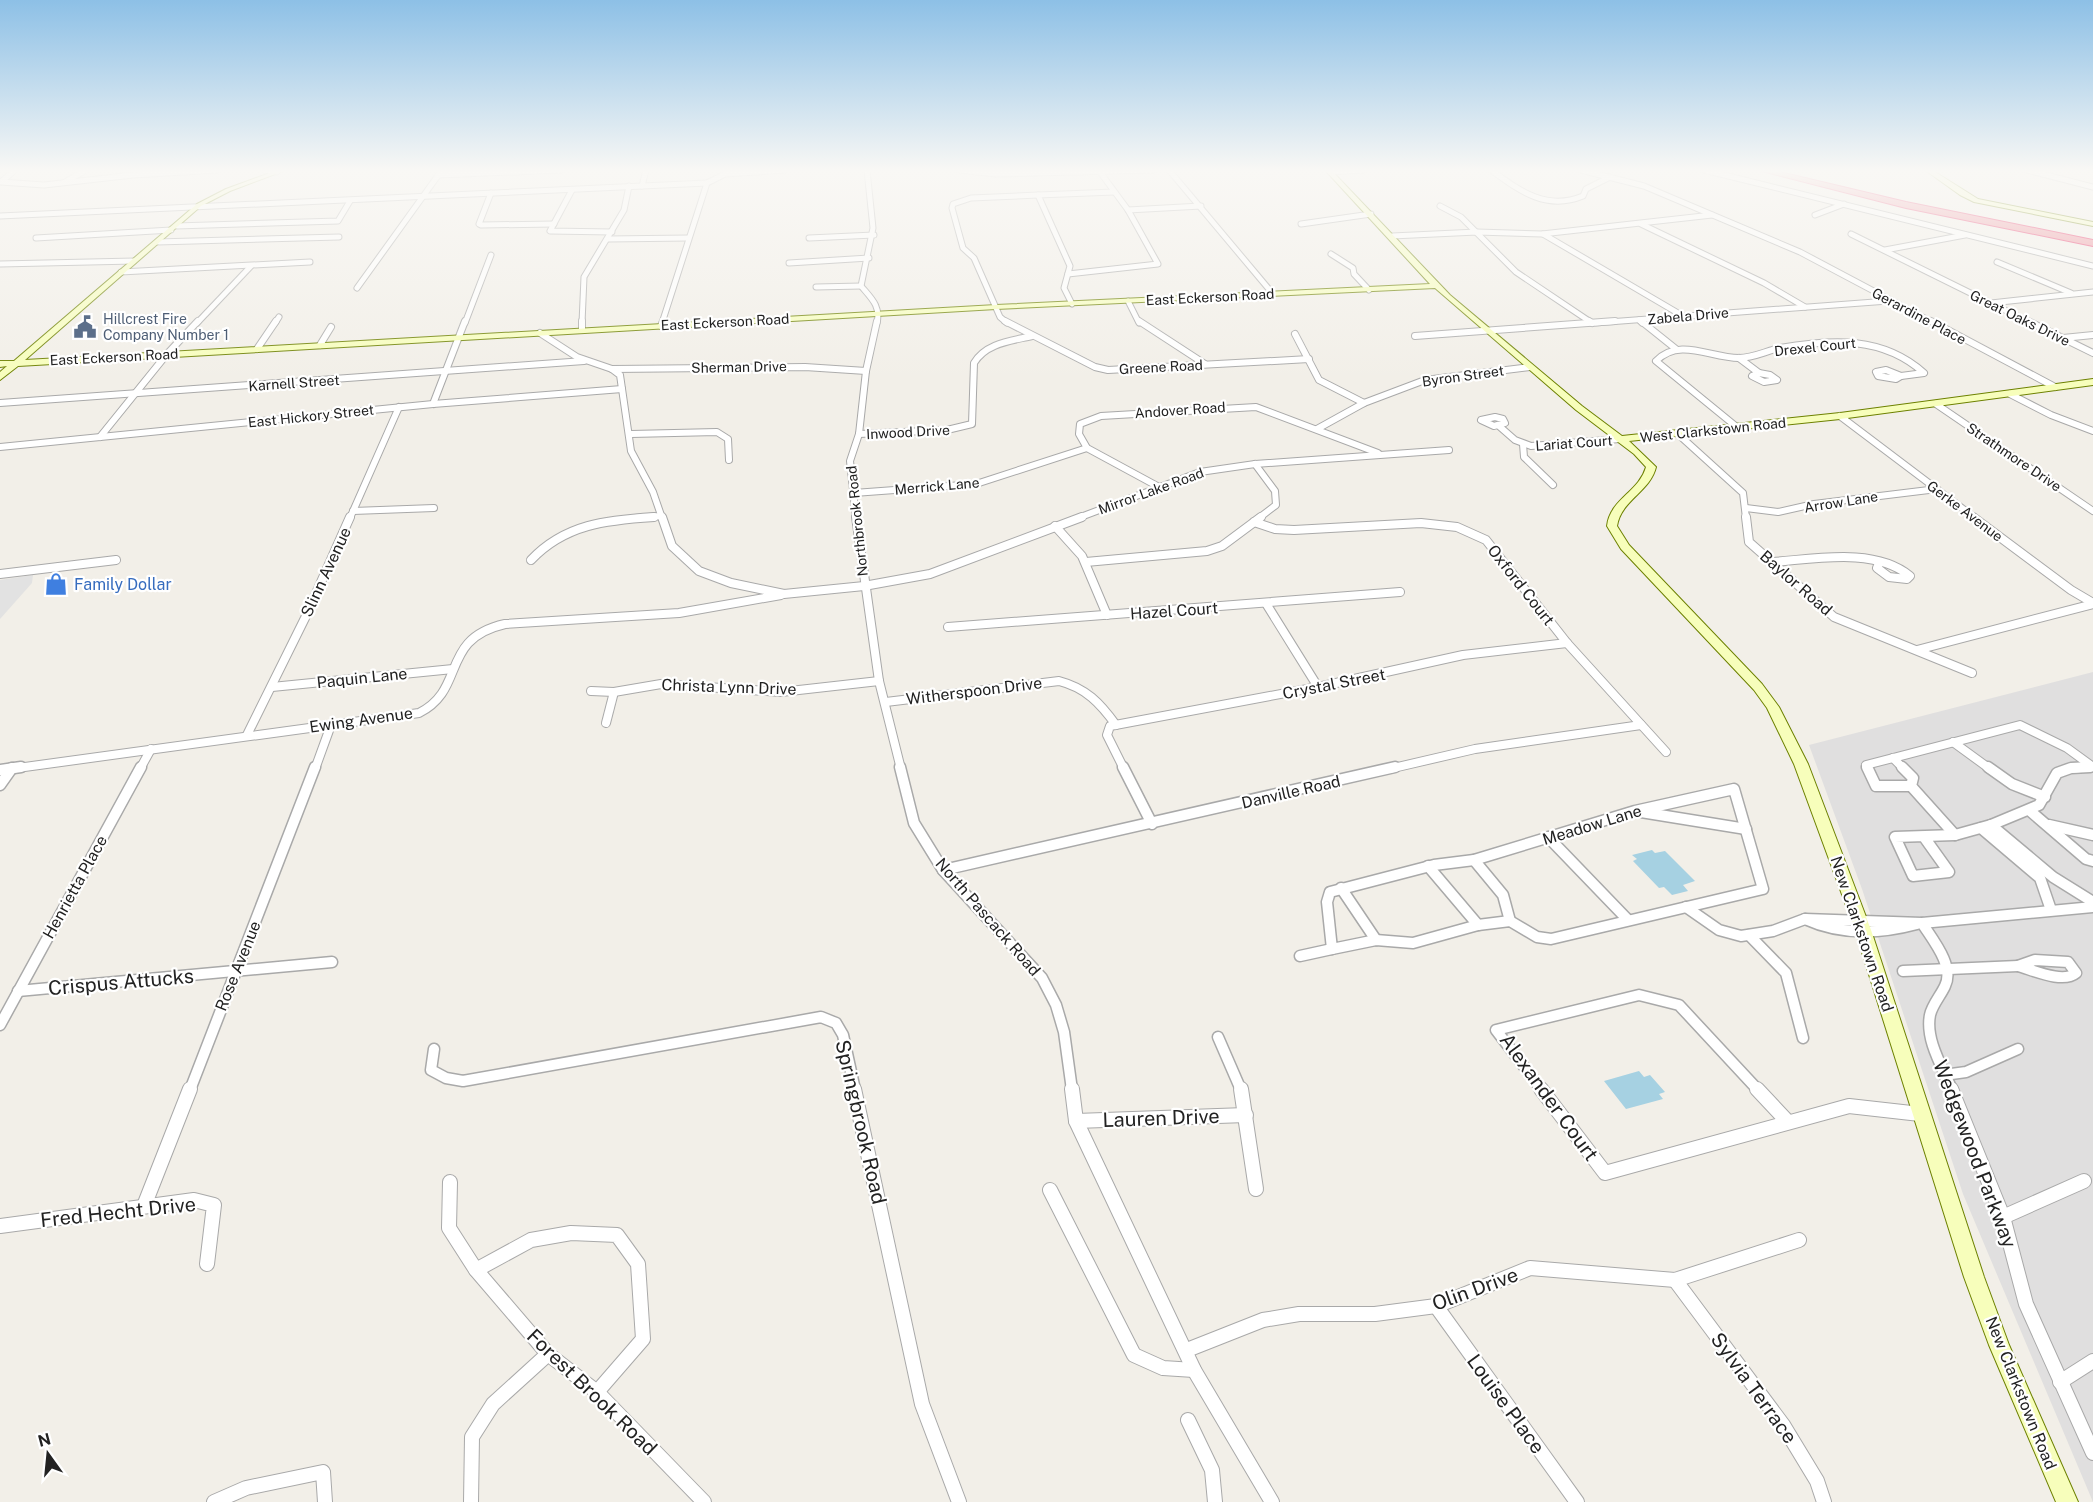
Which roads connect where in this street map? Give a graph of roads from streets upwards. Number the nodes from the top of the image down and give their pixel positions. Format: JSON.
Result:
{"nodes":[{"id":1,"x":226,"y":240,"type":"edge"},
{"id":2,"x":391,"y":240,"type":"edge"},
{"id":3,"x":607,"y":240,"type":"edge"},
{"id":4,"x":687,"y":240,"type":"edge"},
{"id":5,"x":873,"y":240,"type":"edge"},
{"id":6,"x":961,"y":240,"type":"edge"},
{"id":7,"x":1058,"y":240,"type":"edge"},
{"id":8,"x":1145,"y":240,"type":"edge"},
{"id":9,"x":1229,"y":240,"type":"edge"},
{"id":10,"x":1396,"y":240,"type":"edge"},
{"id":11,"x":1485,"y":240,"type":"edge"},
{"id":12,"x":1552,"y":240,"type":"edge"},
{"id":13,"x":1674,"y":240,"type":"edge"},
{"id":14,"x":1772,"y":240,"type":"edge"},
{"id":15,"x":1864,"y":240,"type":"edge"},
{"id":16,"x":1938,"y":240,"type":"edge"},
{"id":17,"x":1996,"y":240,"type":"edge"},
{"id":18,"x":157,"y":242,"type":"joint"},
{"id":19,"x":1885,"y":250,"type":"junction"},
{"id":20,"x":1331,"y":254,"type":"dead end"},
{"id":21,"x":491,"y":255,"type":"dead end"},
{"id":22,"x":869,"y":258,"type":"junction"},
{"id":23,"x":134,"y":261,"type":"junction"},
{"id":24,"x":310,"y":262,"type":"dead end"},
{"id":25,"x":1997,"y":262,"type":"dead end"},
{"id":26,"x":789,"y":263,"type":"dead end"},
{"id":27,"x":0,"y":264,"type":"edge"},
{"id":28,"x":251,"y":266,"type":"junction"},
{"id":29,"x":2093,"y":266,"type":"edge"},
{"id":30,"x":121,"y":272,"type":"junction"},
{"id":31,"x":1068,"y":274,"type":"junction"},
{"id":32,"x":861,"y":286,"type":"junction"},
{"id":33,"x":1436,"y":286,"type":"junction"},
{"id":34,"x":816,"y":287,"type":"dead end"},
{"id":35,"x":357,"y":288,"type":"dead end"},
{"id":36,"x":1368,"y":290,"type":"junction"},
{"id":37,"x":2093,"y":292,"type":"edge"},
{"id":38,"x":1273,"y":294,"type":"junction"},
{"id":39,"x":2073,"y":294,"type":"junction"},
{"id":40,"x":1888,"y":300,"type":"junction"},
{"id":41,"x":1128,"y":301,"type":"junction"},
{"id":42,"x":1991,"y":303,"type":"junction"},
{"id":43,"x":1072,"y":304,"type":"junction"},
{"id":44,"x":996,"y":307,"type":"junction"},
{"id":45,"x":1805,"y":307,"type":"junction"},
{"id":46,"x":879,"y":314,"type":"junction"},
{"id":47,"x":1683,"y":316,"type":"junction"},
{"id":48,"x":279,"y":317,"type":"dead end"},
{"id":49,"x":1640,"y":320,"type":"junction"},
{"id":50,"x":1592,"y":323,"type":"junction"},
{"id":51,"x":661,"y":326,"type":"junction"},
{"id":52,"x":331,"y":327,"type":"dead end"},
{"id":53,"x":582,"y":330,"type":"junction"},
{"id":54,"x":1489,"y":332,"type":"junction"},
{"id":55,"x":540,"y":333,"type":"junction"},
{"id":56,"x":1295,"y":334,"type":"dead end"},
{"id":57,"x":2093,"y":335,"type":"edge"},
{"id":58,"x":1032,"y":336,"type":"junction"},
{"id":59,"x":1415,"y":336,"type":"dead end"},
{"id":60,"x":458,"y":338,"type":"junction"},
{"id":61,"x":2062,"y":338,"type":"junction"},
{"id":62,"x":320,"y":345,"type":"junction"},
{"id":63,"x":257,"y":349,"type":"junction"},
{"id":64,"x":1676,"y":349,"type":"junction"},
{"id":65,"x":2093,"y":353,"type":"edge"},
{"id":66,"x":166,"y":354,"type":"junction"},
{"id":67,"x":1739,"y":358,"type":"junction"},
{"id":68,"x":1309,"y":359,"type":"junction"},
{"id":69,"x":587,"y":361,"type":"junction"},
{"id":70,"x":14,"y":363,"type":"junction"},
{"id":71,"x":0,"y":364,"type":"edge"},
{"id":72,"x":1206,"y":364,"type":"junction"},
{"id":73,"x":1530,"y":367,"type":"junction"},
{"id":74,"x":612,"y":369,"type":"junction"},
{"id":75,"x":866,"y":371,"type":"junction"},
{"id":76,"x":447,"y":372,"type":"junction"},
{"id":77,"x":1759,"y":373,"type":"dead end"},
{"id":78,"x":1901,"y":376,"type":"dead end"},
{"id":79,"x":0,"y":377,"type":"edge"},
{"id":80,"x":2093,"y":382,"type":"edge"},
{"id":81,"x":2055,"y":387,"type":"junction"},
{"id":82,"x":622,"y":389,"type":"junction"},
{"id":83,"x":136,"y":394,"type":"junction"},
{"id":84,"x":2010,"y":394,"type":"junction"},
{"id":85,"x":0,"y":403,"type":"edge"},
{"id":86,"x":1364,"y":403,"type":"junction"},
{"id":87,"x":433,"y":404,"type":"junction"},
{"id":88,"x":1936,"y":404,"type":"junction"},
{"id":89,"x":399,"y":407,"type":"junction"},
{"id":90,"x":1840,"y":416,"type":"junction"},
{"id":91,"x":1499,"y":426,"type":"dead end"},
{"id":92,"x":1738,"y":428,"type":"junction"},
{"id":93,"x":1317,"y":429,"type":"junction"},
{"id":94,"x":2093,"y":431,"type":"edge"},
{"id":95,"x":631,"y":434,"type":"junction"},
{"id":96,"x":859,"y":434,"type":"junction"},
{"id":97,"x":1679,"y":435,"type":"junction"},
{"id":98,"x":100,"y":437,"type":"junction"},
{"id":99,"x":1620,"y":439,"type":"junction"},
{"id":100,"x":1523,"y":444,"type":"junction"},
{"id":101,"x":0,"y":447,"type":"edge"},
{"id":102,"x":1087,"y":448,"type":"junction"},
{"id":103,"x":1449,"y":450,"type":"dead end"},
{"id":104,"x":1381,"y":454,"type":"junction"},
{"id":105,"x":729,"y":460,"type":"dead end"},
{"id":106,"x":1256,"y":464,"type":"junction"},
{"id":107,"x":1553,"y":485,"type":"dead end"},
{"id":108,"x":1159,"y":487,"type":"junction"},
{"id":109,"x":1937,"y":489,"type":"junction"},
{"id":110,"x":854,"y":493,"type":"junction"},
{"id":111,"x":434,"y":508,"type":"dead end"},
{"id":112,"x":1746,"y":508,"type":"junction"},
{"id":113,"x":353,"y":511,"type":"junction"},
{"id":114,"x":2093,"y":511,"type":"edge"},
{"id":115,"x":661,"y":516,"type":"junction"},
{"id":116,"x":1254,"y":522,"type":"junction"},
{"id":117,"x":1055,"y":526,"type":"junction"},
{"id":118,"x":116,"y":560,"type":"dead end"},
{"id":119,"x":531,"y":560,"type":"dead end"},
{"id":120,"x":1086,"y":562,"type":"junction"},
{"id":121,"x":1773,"y":562,"type":"junction"},
{"id":122,"x":1879,"y":563,"type":"dead end"},
{"id":123,"x":0,"y":574,"type":"edge"},
{"id":124,"x":864,"y":586,"type":"junction"},
{"id":125,"x":1400,"y":592,"type":"dead end"},
{"id":126,"x":784,"y":594,"type":"junction"},
{"id":127,"x":2093,"y":604,"type":"edge"},
{"id":128,"x":1267,"y":605,"type":"junction"},
{"id":129,"x":1107,"y":615,"type":"junction"},
{"id":130,"x":948,"y":627,"type":"dead end"},
{"id":131,"x":1567,"y":644,"type":"junction"},
{"id":132,"x":1917,"y":650,"type":"junction"},
{"id":133,"x":453,"y":669,"type":"junction"},
{"id":134,"x":1972,"y":673,"type":"dead end"},
{"id":135,"x":879,"y":681,"type":"junction"},
{"id":136,"x":272,"y":687,"type":"junction"},
{"id":137,"x":1318,"y":687,"type":"junction"},
{"id":138,"x":591,"y":691,"type":"dead end"},
{"id":139,"x":614,"y":692,"type":"junction"},
{"id":140,"x":886,"y":702,"type":"junction"},
{"id":141,"x":606,"y":723,"type":"dead end"},
{"id":142,"x":331,"y":725,"type":"junction"},
{"id":143,"x":1116,"y":725,"type":"junction"},
{"id":144,"x":1641,"y":725,"type":"junction"},
{"id":145,"x":247,"y":735,"type":"junction"},
{"id":146,"x":1953,"y":742,"type":"junction"},
{"id":147,"x":151,"y":749,"type":"junction"},
{"id":148,"x":1666,"y":752,"type":"dead end"},
{"id":149,"x":1893,"y":758,"type":"junction"},
{"id":150,"x":2093,"y":767,"type":"edge"},
{"id":151,"x":12,"y":768,"type":"junction"},
{"id":152,"x":0,"y":770,"type":"edge"},
{"id":153,"x":0,"y":785,"type":"edge"},
{"id":154,"x":1911,"y":786,"type":"junction"},
{"id":155,"x":2044,"y":797,"type":"junction"},
{"id":156,"x":2029,"y":810,"type":"junction"},
{"id":157,"x":1635,"y":811,"type":"junction"},
{"id":158,"x":1152,"y":824,"type":"junction"},
{"id":159,"x":2047,"y":824,"type":"junction"},
{"id":160,"x":1986,"y":826,"type":"junction"},
{"id":161,"x":1746,"y":829,"type":"junction"},
{"id":162,"x":1955,"y":834,"type":"junction"},
{"id":163,"x":2093,"y":835,"type":"edge"},
{"id":164,"x":1548,"y":837,"type":"junction"},
{"id":165,"x":1924,"y":837,"type":"junction"},
{"id":166,"x":1474,"y":860,"type":"junction"},
{"id":167,"x":2093,"y":861,"type":"edge"},
{"id":168,"x":1428,"y":866,"type":"junction"},
{"id":169,"x":943,"y":870,"type":"junction"},
{"id":170,"x":1341,"y":888,"type":"junction"},
{"id":171,"x":2093,"y":904,"type":"edge"},
{"id":172,"x":1686,"y":908,"type":"junction"},
{"id":173,"x":2051,"y":910,"type":"junction"},
{"id":174,"x":1628,"y":920,"type":"junction"},
{"id":175,"x":1510,"y":921,"type":"junction"},
{"id":176,"x":1922,"y":923,"type":"junction"},
{"id":177,"x":1478,"y":925,"type":"junction"},
{"id":178,"x":1860,"y":925,"type":"junction"},
{"id":179,"x":1749,"y":935,"type":"junction"},
{"id":180,"x":1376,"y":940,"type":"junction"},
{"id":181,"x":1332,"y":949,"type":"junction"},
{"id":182,"x":1300,"y":956,"type":"dead end"},
{"id":183,"x":332,"y":962,"type":"dead end"},
{"id":184,"x":2018,"y":966,"type":"dead end"},
{"id":185,"x":1946,"y":970,"type":"junction"},
{"id":186,"x":236,"y":971,"type":"junction"},
{"id":187,"x":1903,"y":971,"type":"dead end"},
{"id":188,"x":18,"y":991,"type":"junction"},
{"id":189,"x":0,"y":1025,"type":"edge"},
{"id":190,"x":1218,"y":1037,"type":"dead end"},
{"id":191,"x":1803,"y":1038,"type":"dead end"},
{"id":192,"x":434,"y":1049,"type":"dead end"},
{"id":193,"x":2018,"y":1049,"type":"dead end"},
{"id":194,"x":1944,"y":1075,"type":"junction"},
{"id":195,"x":1920,"y":1114,"type":"junction"},
{"id":196,"x":1246,"y":1115,"type":"junction"},
{"id":197,"x":1076,"y":1121,"type":"junction"},
{"id":198,"x":1787,"y":1121,"type":"junction"},
{"id":199,"x":2084,"y":1181,"type":"dead end"},
{"id":200,"x":450,"y":1182,"type":"dead end"},
{"id":201,"x":1256,"y":1189,"type":"dead end"},
{"id":202,"x":1050,"y":1190,"type":"dead end"},
{"id":203,"x":144,"y":1206,"type":"junction"},
{"id":204,"x":2003,"y":1217,"type":"junction"},
{"id":205,"x":0,"y":1226,"type":"edge"},
{"id":206,"x":1799,"y":1240,"type":"dead end"},
{"id":207,"x":207,"y":1264,"type":"dead end"},
{"id":208,"x":477,"y":1270,"type":"junction"},
{"id":209,"x":1675,"y":1280,"type":"junction"},
{"id":210,"x":1436,"y":1306,"type":"junction"},
{"id":211,"x":1186,"y":1350,"type":"junction"},
{"id":212,"x":548,"y":1354,"type":"junction"},
{"id":213,"x":2093,"y":1361,"type":"edge"},
{"id":214,"x":1194,"y":1371,"type":"junction"},
{"id":215,"x":2060,"y":1382,"type":"junction"},
{"id":216,"x":597,"y":1392,"type":"junction"},
{"id":217,"x":1188,"y":1420,"type":"dead end"},
{"id":218,"x":2093,"y":1453,"type":"edge"},
{"id":219,"x":214,"y":1502,"type":"edge"},
{"id":220,"x":325,"y":1502,"type":"edge"},
{"id":221,"x":471,"y":1502,"type":"edge"},
{"id":222,"x":704,"y":1502,"type":"edge"},
{"id":223,"x":959,"y":1502,"type":"edge"},
{"id":224,"x":1215,"y":1502,"type":"edge"},
{"id":225,"x":1272,"y":1502,"type":"edge"},
{"id":226,"x":1577,"y":1502,"type":"edge"},
{"id":227,"x":1824,"y":1502,"type":"edge"},
{"id":228,"x":2067,"y":1502,"type":"edge"}],
"edges":[{"from":1,"to":18,"type":"street"},
{"from":2,"to":35,"type":"street"},
{"from":3,"to":53,"type":"street"},
{"from":4,"to":51,"type":"street"},
{"from":5,"to":22,"type":"street"},
{"from":6,"to":44,"type":"street"},
{"from":7,"to":31,"type":"street"},
{"from":8,"to":31,"type":"street"},
{"from":9,"to":38,"type":"street"},
{"from":10,"to":33,"type":"street","name":"West Clarkstown Road"},
{"from":11,"to":50,"type":"street"},
{"from":12,"to":47,"type":"street"},
{"from":13,"to":45,"type":"street"},
{"from":14,"to":40,"type":"street","name":"Gerardine Place"},
{"from":15,"to":19,"type":"street","name":"Great Oaks Drive"},
{"from":16,"to":19,"type":"street"},
{"from":17,"to":29,"type":"street"},
{"from":18,"to":23,"type":"street"},
{"from":19,"to":42,"type":"street","name":"Great Oaks Drive"},
{"from":20,"to":36,"type":"street"},
{"from":21,"to":60,"type":"street"},
{"from":22,"to":26,"type":"street"},
{"from":22,"to":32,"type":"street"},
{"from":23,"to":27,"type":"street"},
{"from":23,"to":30,"type":"street"},
{"from":24,"to":28,"type":"street"},
{"from":25,"to":39,"type":"street"},
{"from":28,"to":30,"type":"street"},
{"from":28,"to":66,"type":"street"},
{"from":30,"to":70,"type":"street"},
{"from":31,"to":43,"type":"street"},
{"from":32,"to":34,"type":"street"},
{"from":32,"to":46,"type":"street"},
{"from":33,"to":36,"type":"street","name":"East Eckerson Road"},
{"from":33,"to":54,"type":"street","name":"West Clarkstown Road"},
{"from":36,"to":38,"type":"street","name":"East Eckerson Road"},
{"from":37,"to":39,"type":"street"},
{"from":38,"to":41,"type":"street","name":"East Eckerson Road"},
{"from":39,"to":42,"type":"street"},
{"from":40,"to":45,"type":"street","name":"Zabela Drive"},
{"from":40,"to":81,"type":"street","name":"Gerardine Place"},
{"from":41,"to":43,"type":"street","name":"East Eckerson Road"},
{"from":41,"to":72,"type":"street"},
{"from":42,"to":61,"type":"street","name":"Great Oaks Drive"},
{"from":43,"to":44,"type":"street","name":"East Eckerson Road"},
{"from":44,"to":46,"type":"street","name":"East Eckerson Road"},
{"from":44,"to":58,"type":"street","name":"Greene Road"},
{"from":45,"to":47,"type":"street","name":"Zabela Drive"},
{"from":46,"to":51,"type":"street","name":"East Eckerson Road"},
{"from":46,"to":75,"type":"street","name":"Northbrook Road"},
{"from":47,"to":49,"type":"street","name":"Zabela Drive"},
{"from":48,"to":63,"type":"street"},
{"from":49,"to":50,"type":"street","name":"Zabela Drive"},
{"from":49,"to":64,"type":"street"},
{"from":50,"to":54,"type":"street","name":"Zabela Drive"},
{"from":51,"to":53,"type":"street","name":"East Eckerson Road"},
{"from":52,"to":62,"type":"street"},
{"from":53,"to":55,"type":"street","name":"East Eckerson Road"},
{"from":54,"to":59,"type":"street","name":"Zabela Drive"},
{"from":54,"to":73,"type":"street","name":"West Clarkstown Road"},
{"from":55,"to":60,"type":"street","name":"East Eckerson Road"},
{"from":55,"to":69,"type":"street"},
{"from":56,"to":68,"type":"street"},
{"from":57,"to":61,"type":"street"},
{"from":58,"to":72,"type":"street","name":"Greene Road"},
{"from":58,"to":96,"type":"street","name":"Inwood Drive"},
{"from":60,"to":62,"type":"street","name":"East Eckerson Road"},
{"from":60,"to":76,"type":"street"},
{"from":61,"to":65,"type":"street","name":"Great Oaks Drive"},
{"from":62,"to":63,"type":"street","name":"East Eckerson Road"},
{"from":63,"to":66,"type":"street","name":"East Eckerson Road"},
{"from":64,"to":67,"type":"street","name":"Drexel Court"},
{"from":64,"to":92,"type":"street"},
{"from":66,"to":70,"type":"street","name":"East Eckerson Road"},
{"from":66,"to":83,"type":"street"},
{"from":67,"to":77,"type":"street"},
{"from":67,"to":78,"type":"street","name":"Drexel Court"},
{"from":68,"to":72,"type":"street","name":"Greene Road"},
{"from":68,"to":86,"type":"street"},
{"from":69,"to":74,"type":"street"},
{"from":69,"to":76,"type":"street","name":"Karnell Street"},
{"from":70,"to":71,"type":"street","name":"East Eckerson Road"},
{"from":70,"to":79,"type":"street"},
{"from":73,"to":86,"type":"street","name":"Byron Street"},
{"from":73,"to":99,"type":"street","name":"West Clarkstown Road"},
{"from":74,"to":75,"type":"street","name":"Sherman Drive"},
{"from":74,"to":82,"type":"street"},
{"from":75,"to":96,"type":"street","name":"Northbrook Road"},
{"from":76,"to":83,"type":"street","name":"Karnell Street"},
{"from":76,"to":87,"type":"street"},
{"from":80,"to":81,"type":"street","name":"West Clarkstown Road"},
{"from":81,"to":84,"type":"street","name":"West Clarkstown Road"},
{"from":82,"to":87,"type":"street","name":"East Hickory Street"},
{"from":82,"to":95,"type":"street"},
{"from":83,"to":85,"type":"street","name":"Karnell Street"},
{"from":83,"to":98,"type":"street"},
{"from":84,"to":88,"type":"street","name":"West Clarkstown Road"},
{"from":84,"to":94,"type":"street"},
{"from":86,"to":93,"type":"street","name":"Byron Street"},
{"from":87,"to":89,"type":"street","name":"East Hickory Street"},
{"from":88,"to":90,"type":"street","name":"West Clarkstown Road"},
{"from":88,"to":114,"type":"street","name":"Strathmore Drive"},
{"from":89,"to":98,"type":"street","name":"East Hickory Street"},
{"from":89,"to":113,"type":"street","name":"Slinn Avenue"},
{"from":90,"to":92,"type":"street","name":"West Clarkstown Road"},
{"from":90,"to":109,"type":"street","name":"Gerke Avenue"},
{"from":91,"to":100,"type":"street","name":"Lariat Court"},
{"from":92,"to":97,"type":"street","name":"West Clarkstown Road"},
{"from":93,"to":102,"type":"street","name":"Andover Road"},
{"from":93,"to":104,"type":"street","name":"Andover Road"},
{"from":95,"to":105,"type":"street"},
{"from":95,"to":115,"type":"street"},
{"from":96,"to":110,"type":"street","name":"Northbrook Road"},
{"from":97,"to":99,"type":"street","name":"West Clarkstown Road"},
{"from":97,"to":112,"type":"street","name":"Baylor Road"},
{"from":98,"to":101,"type":"street","name":"East Hickory Street"},
{"from":99,"to":100,"type":"street","name":"Lariat Court"},
{"from":99,"to":178,"type":"street","name":"New Clarkstown Road"},
{"from":100,"to":107,"type":"street"},
{"from":102,"to":108,"type":"street"},
{"from":102,"to":110,"type":"street","name":"Merrick Lane"},
{"from":103,"to":104,"type":"street","name":"Mirror Lake Road"},
{"from":104,"to":106,"type":"street","name":"Mirror Lake Road"},
{"from":106,"to":108,"type":"street","name":"Mirror Lake Road"},
{"from":106,"to":116,"type":"street"},
{"from":108,"to":117,"type":"street","name":"Mirror Lake Road"},
{"from":109,"to":112,"type":"street","name":"Arrow Lane"},
{"from":109,"to":127,"type":"street","name":"Gerke Avenue"},
{"from":110,"to":124,"type":"street","name":"Northbrook Road"},
{"from":111,"to":113,"type":"street"},
{"from":112,"to":121,"type":"street","name":"Baylor Road"},
{"from":113,"to":136,"type":"street","name":"Slinn Avenue"},
{"from":115,"to":119,"type":"street"},
{"from":115,"to":126,"type":"street"},
{"from":116,"to":120,"type":"street"},
{"from":116,"to":131,"type":"street","name":"Oxford Court"},
{"from":117,"to":120,"type":"street"},
{"from":117,"to":124,"type":"street","name":"Mirror Lake Road"},
{"from":118,"to":123,"type":"street"},
{"from":120,"to":129,"type":"street"},
{"from":121,"to":122,"type":"street"},
{"from":121,"to":132,"type":"street","name":"Baylor Road"},
{"from":124,"to":126,"type":"street"},
{"from":124,"to":135,"type":"street","name":"North Pascack Road"},
{"from":125,"to":128,"type":"street","name":"Hazel Court"},
{"from":126,"to":133,"type":"street","name":"Ewing Avenue"},
{"from":127,"to":132,"type":"street"},
{"from":128,"to":129,"type":"street","name":"Hazel Court"},
{"from":128,"to":137,"type":"street"},
{"from":129,"to":130,"type":"street","name":"Hazel Court"},
{"from":131,"to":137,"type":"street","name":"Crystal Street"},
{"from":131,"to":144,"type":"street","name":"Oxford Court"},
{"from":132,"to":134,"type":"street","name":"Baylor Road"},
{"from":133,"to":136,"type":"street","name":"Paquin Lane"},
{"from":133,"to":142,"type":"street","name":"Ewing Avenue"},
{"from":135,"to":139,"type":"street","name":"Christa Lynn Drive"},
{"from":135,"to":140,"type":"street","name":"North Pascack Road"},
{"from":136,"to":145,"type":"street","name":"Slinn Avenue"},
{"from":137,"to":143,"type":"street","name":"Crystal Street"},
{"from":138,"to":139,"type":"street","name":"Christa Lynn Drive"},
{"from":139,"to":141,"type":"street"},
{"from":140,"to":143,"type":"street","name":"Witherspoon Drive"},
{"from":140,"to":169,"type":"street","name":"North Pascack Road"},
{"from":142,"to":145,"type":"street","name":"Ewing Avenue"},
{"from":142,"to":186,"type":"street","name":"Rose Avenue"},
{"from":143,"to":158,"type":"street"},
{"from":144,"to":148,"type":"street","name":"Oxford Court"},
{"from":144,"to":158,"type":"street","name":"Danville Road"},
{"from":145,"to":147,"type":"street","name":"Ewing Avenue"},
{"from":146,"to":149,"type":"street"},
{"from":146,"to":150,"type":"street"},
{"from":146,"to":155,"type":"street"},
{"from":147,"to":151,"type":"street","name":"Ewing Avenue"},
{"from":147,"to":188,"type":"street","name":"Henrietta Place"},
{"from":149,"to":154,"type":"street"},
{"from":149,"to":154,"type":"street"},
{"from":150,"to":155,"type":"street"},
{"from":151,"to":152,"type":"street","name":"Ewing Avenue"},
{"from":151,"to":153,"type":"street"},
{"from":154,"to":162,"type":"street"},
{"from":155,"to":156,"type":"street"},
{"from":156,"to":159,"type":"street"},
{"from":156,"to":160,"type":"street"},
{"from":157,"to":161,"type":"street"},
{"from":157,"to":161,"type":"street","name":"Meadow Lane"},
{"from":157,"to":164,"type":"street","name":"Meadow Lane"},
{"from":158,"to":169,"type":"street","name":"Danville Road"},
{"from":159,"to":163,"type":"street"},
{"from":159,"to":167,"type":"street"},
{"from":160,"to":162,"type":"street"},
{"from":160,"to":171,"type":"street"},
{"from":160,"to":173,"type":"street"},
{"from":161,"to":172,"type":"street","name":"Meadow Lane"},
{"from":162,"to":165,"type":"street"},
{"from":164,"to":166,"type":"street","name":"Meadow Lane"},
{"from":164,"to":174,"type":"street"},
{"from":165,"to":165,"type":"street"},
{"from":166,"to":168,"type":"street","name":"Meadow Lane"},
{"from":166,"to":175,"type":"street"},
{"from":168,"to":170,"type":"street","name":"Meadow Lane"},
{"from":168,"to":177,"type":"street"},
{"from":169,"to":197,"type":"street","name":"North Pascack Road"},
{"from":170,"to":180,"type":"street"},
{"from":170,"to":181,"type":"street"},
{"from":171,"to":173,"type":"street"},
{"from":172,"to":174,"type":"street","name":"Meadow Lane"},
{"from":172,"to":179,"type":"street"},
{"from":173,"to":176,"type":"street"},
{"from":174,"to":175,"type":"street","name":"Meadow Lane"},
{"from":175,"to":177,"type":"street"},
{"from":176,"to":178,"type":"street"},
{"from":176,"to":185,"type":"street"},
{"from":177,"to":180,"type":"street"},
{"from":178,"to":179,"type":"street"},
{"from":178,"to":195,"type":"street","name":"New Clarkstown Road"},
{"from":179,"to":191,"type":"street"},
{"from":180,"to":181,"type":"street"},
{"from":181,"to":182,"type":"street"},
{"from":183,"to":186,"type":"street","name":"Crispus Attucks"},
{"from":184,"to":185,"type":"street"},
{"from":185,"to":187,"type":"street"},
{"from":185,"to":194,"type":"street","name":"Wedgewood Parkway"},
{"from":186,"to":188,"type":"street","name":"Crispus Attucks"},
{"from":186,"to":203,"type":"street","name":"Rose Avenue"},
{"from":188,"to":189,"type":"street","name":"Henrietta Place"},
{"from":190,"to":196,"type":"street"},
{"from":192,"to":223,"type":"street","name":"Springbrook Road"},
{"from":193,"to":194,"type":"street"},
{"from":194,"to":204,"type":"street","name":"Wedgewood Parkway"},
{"from":195,"to":198,"type":"street","name":"Alexander Court"},
{"from":195,"to":228,"type":"street","name":"New Clarkstown Road"},
{"from":196,"to":197,"type":"street","name":"Lauren Drive"},
{"from":196,"to":201,"type":"street"},
{"from":197,"to":211,"type":"street","name":"North Pascack Road"},
{"from":198,"to":198,"type":"street","name":"Alexander Court"},
{"from":199,"to":204,"type":"street"},
{"from":200,"to":208,"type":"street","name":"Forest Brook Road"},
{"from":202,"to":214,"type":"street"},
{"from":203,"to":205,"type":"street","name":"Fred Hecht Drive"},
{"from":203,"to":207,"type":"street","name":"Fred Hecht Drive"},
{"from":204,"to":215,"type":"street","name":"Wedgewood Parkway"},
{"from":206,"to":209,"type":"street","name":"Olin Drive"},
{"from":208,"to":212,"type":"street","name":"Forest Brook Road"},
{"from":208,"to":216,"type":"street"},
{"from":209,"to":210,"type":"street","name":"Olin Drive"},
{"from":209,"to":227,"type":"street","name":"Sylvia Terrace"},
{"from":210,"to":211,"type":"street","name":"Olin Drive"},
{"from":210,"to":226,"type":"street","name":"Louise Place"},
{"from":211,"to":214,"type":"street","name":"North Pascack Road"},
{"from":212,"to":216,"type":"street","name":"Forest Brook Road"},
{"from":212,"to":221,"type":"street"},
{"from":213,"to":215,"type":"street"},
{"from":214,"to":225,"type":"street","name":"North Pascack Road"},
{"from":215,"to":218,"type":"street","name":"Wedgewood Parkway"},
{"from":216,"to":222,"type":"street","name":"Forest Brook Road"},
{"from":217,"to":224,"type":"street"},
{"from":219,"to":220,"type":"street"}]}
